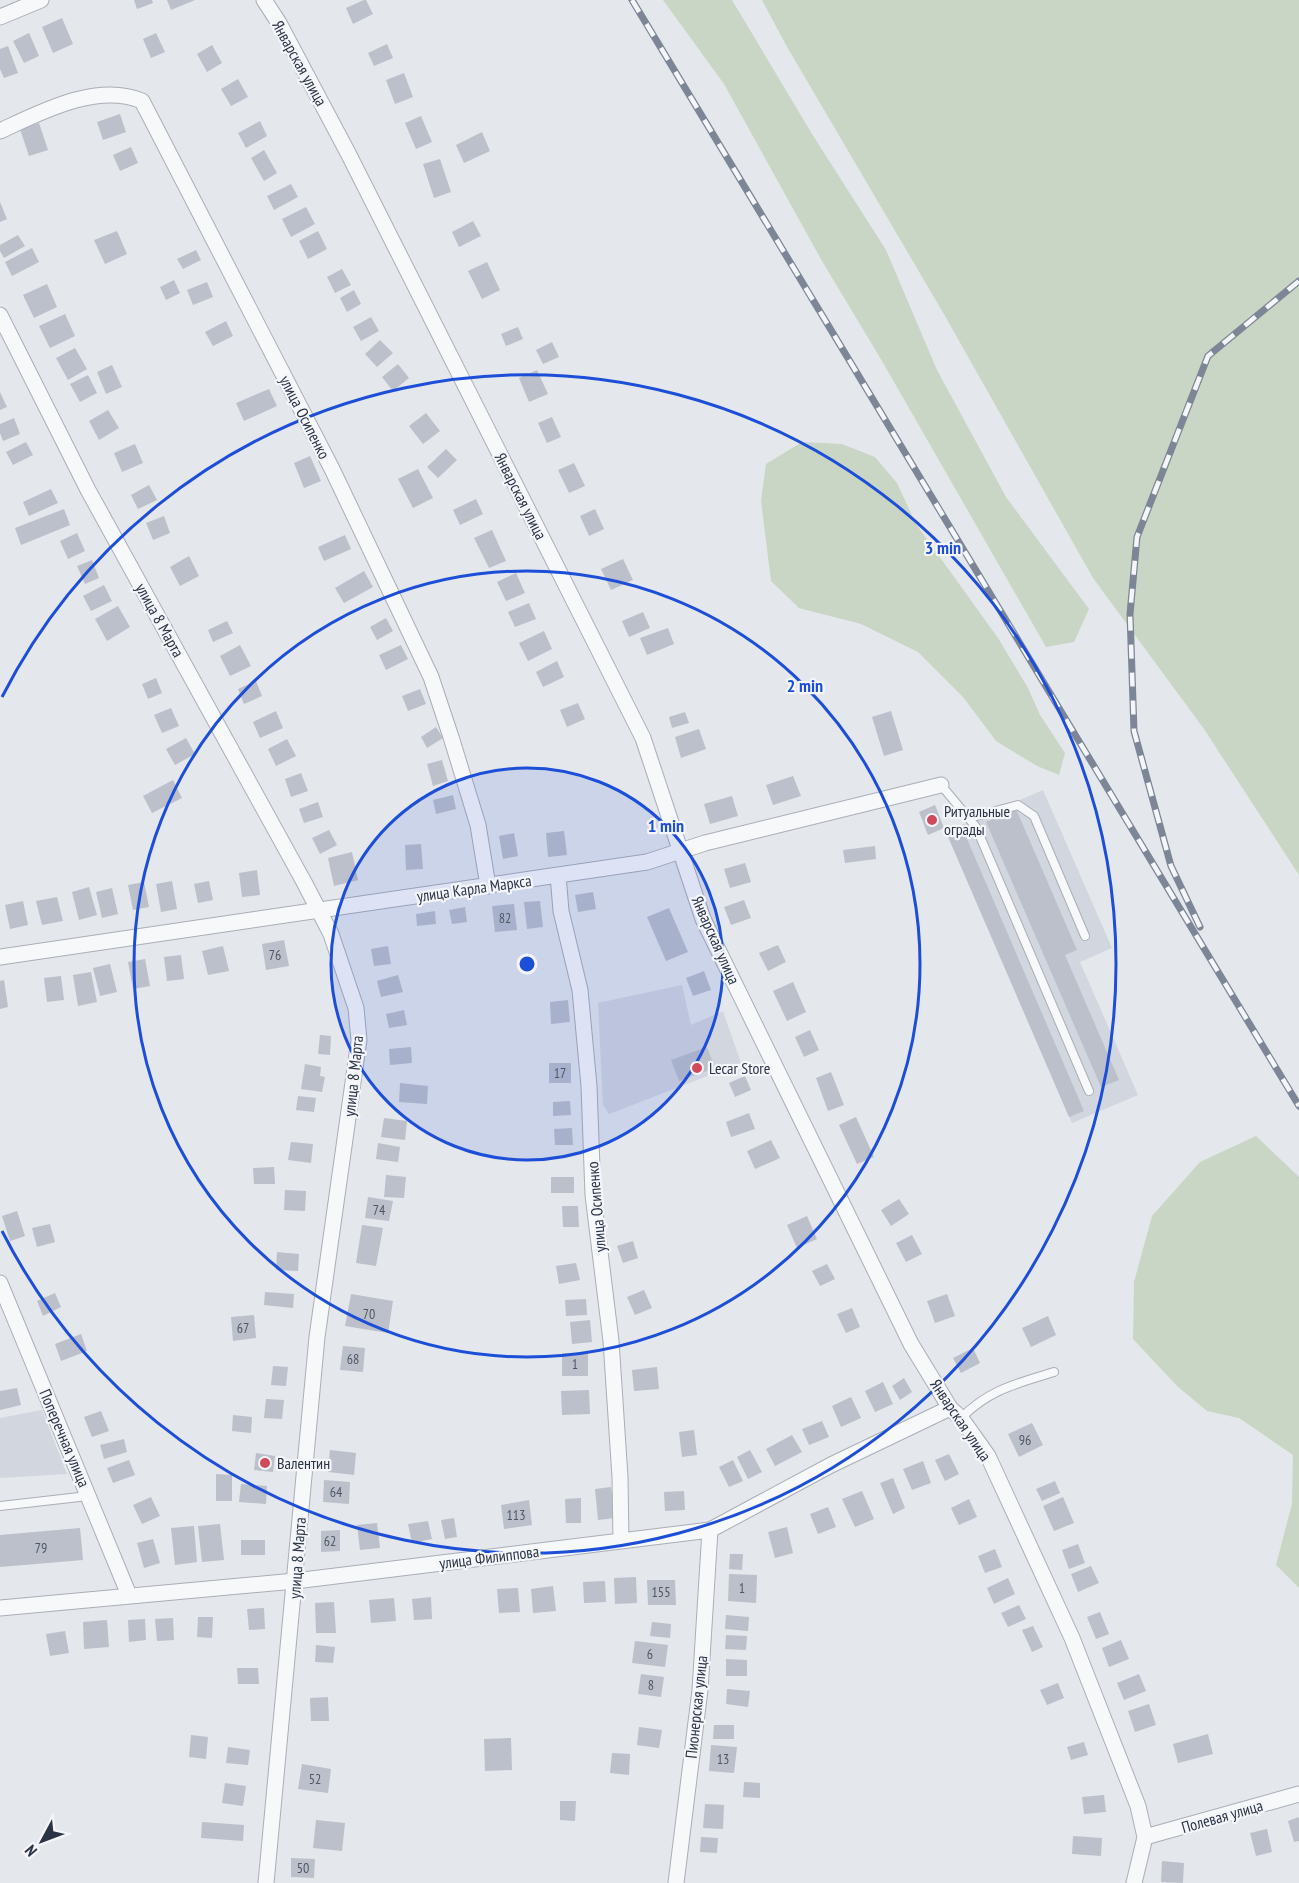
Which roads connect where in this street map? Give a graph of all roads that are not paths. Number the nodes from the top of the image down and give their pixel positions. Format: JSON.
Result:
{"nodes":[{"id":1,"x":41,"y":0,"type":"edge"},
{"id":2,"x":264,"y":0,"type":"edge"},
{"id":3,"x":0,"y":17,"type":"edge"},
{"id":4,"x":0,"y":131,"type":"edge"},
{"id":5,"x":0,"y":315,"type":"edge"},
{"id":6,"x":941,"y":785,"type":"joint"},
{"id":7,"x":969,"y":818,"type":"junction"},
{"id":8,"x":680,"y":852,"type":"junction"},
{"id":9,"x":558,"y":876,"type":"junction"},
{"id":10,"x":488,"y":886,"type":"junction"},
{"id":11,"x":318,"y":910,"type":"junction"},
{"id":12,"x":1084,"y":936,"type":"dead end"},
{"id":13,"x":0,"y":957,"type":"edge"},
{"id":14,"x":1089,"y":1091,"type":"dead end"},
{"id":15,"x":0,"y":1283,"type":"edge"},
{"id":16,"x":1054,"y":1372,"type":"dead end"},
{"id":17,"x":956,"y":1413,"type":"junction"},
{"id":18,"x":89,"y":1496,"type":"junction"},
{"id":19,"x":0,"y":1506,"type":"edge"},
{"id":20,"x":710,"y":1530,"type":"junction"},
{"id":21,"x":621,"y":1541,"type":"junction"},
{"id":22,"x":295,"y":1581,"type":"junction"},
{"id":23,"x":129,"y":1595,"type":"junction"},
{"id":24,"x":0,"y":1608,"type":"edge"},
{"id":25,"x":1299,"y":1794,"type":"edge"},
{"id":26,"x":1145,"y":1838,"type":"junction"},
{"id":27,"x":266,"y":1883,"type":"edge"},
{"id":28,"x":676,"y":1883,"type":"edge"},
{"id":29,"x":1134,"y":1883,"type":"edge"}],
"edges":[{"from":1,"to":3,"type":"street"},
{"from":2,"to":8,"type":"street","name":"Январская улица"},
{"from":4,"to":10,"type":"street","name":"улица Осипенко"},
{"from":5,"to":11,"type":"street","name":"улица 8 Марта"},
{"from":6,"to":7,"type":"lane"},
{"from":6,"to":8,"type":"street","name":"улица Карла Маркса"},
{"from":7,"to":12,"type":"lane"},
{"from":7,"to":14,"type":"lane"},
{"from":8,"to":9,"type":"street","name":"улица Карла Маркса"},
{"from":8,"to":17,"type":"street","name":"Январская улица"},
{"from":9,"to":10,"type":"street","name":"улица Карла Маркса"},
{"from":9,"to":21,"type":"street","name":"улица Осипенко"},
{"from":10,"to":11,"type":"street","name":"улица Карла Маркса"},
{"from":11,"to":13,"type":"street","name":"улица Карла Маркса"},
{"from":11,"to":22,"type":"street","name":"улица 8 Марта"},
{"from":15,"to":18,"type":"street","name":"Поперечная улица"},
{"from":16,"to":17,"type":"lane"},
{"from":17,"to":20,"type":"street","name":"улица Филиппова"},
{"from":17,"to":26,"type":"street","name":"Январская улица"},
{"from":18,"to":19,"type":"lane"},
{"from":18,"to":23,"type":"street","name":"Поперечная улица"},
{"from":20,"to":21,"type":"street","name":"улица Филиппова"},
{"from":20,"to":28,"type":"street","name":"Пионерская улица"},
{"from":21,"to":22,"type":"street","name":"улица Филиппова"},
{"from":22,"to":23,"type":"street","name":"улица Филиппова"},
{"from":22,"to":27,"type":"street","name":"улица 8 Марта"},
{"from":23,"to":24,"type":"street","name":"улица Филиппова"},
{"from":25,"to":26,"type":"street","name":"Полевая улица"},
{"from":26,"to":29,"type":"street","name":"Январская улица"}]}
